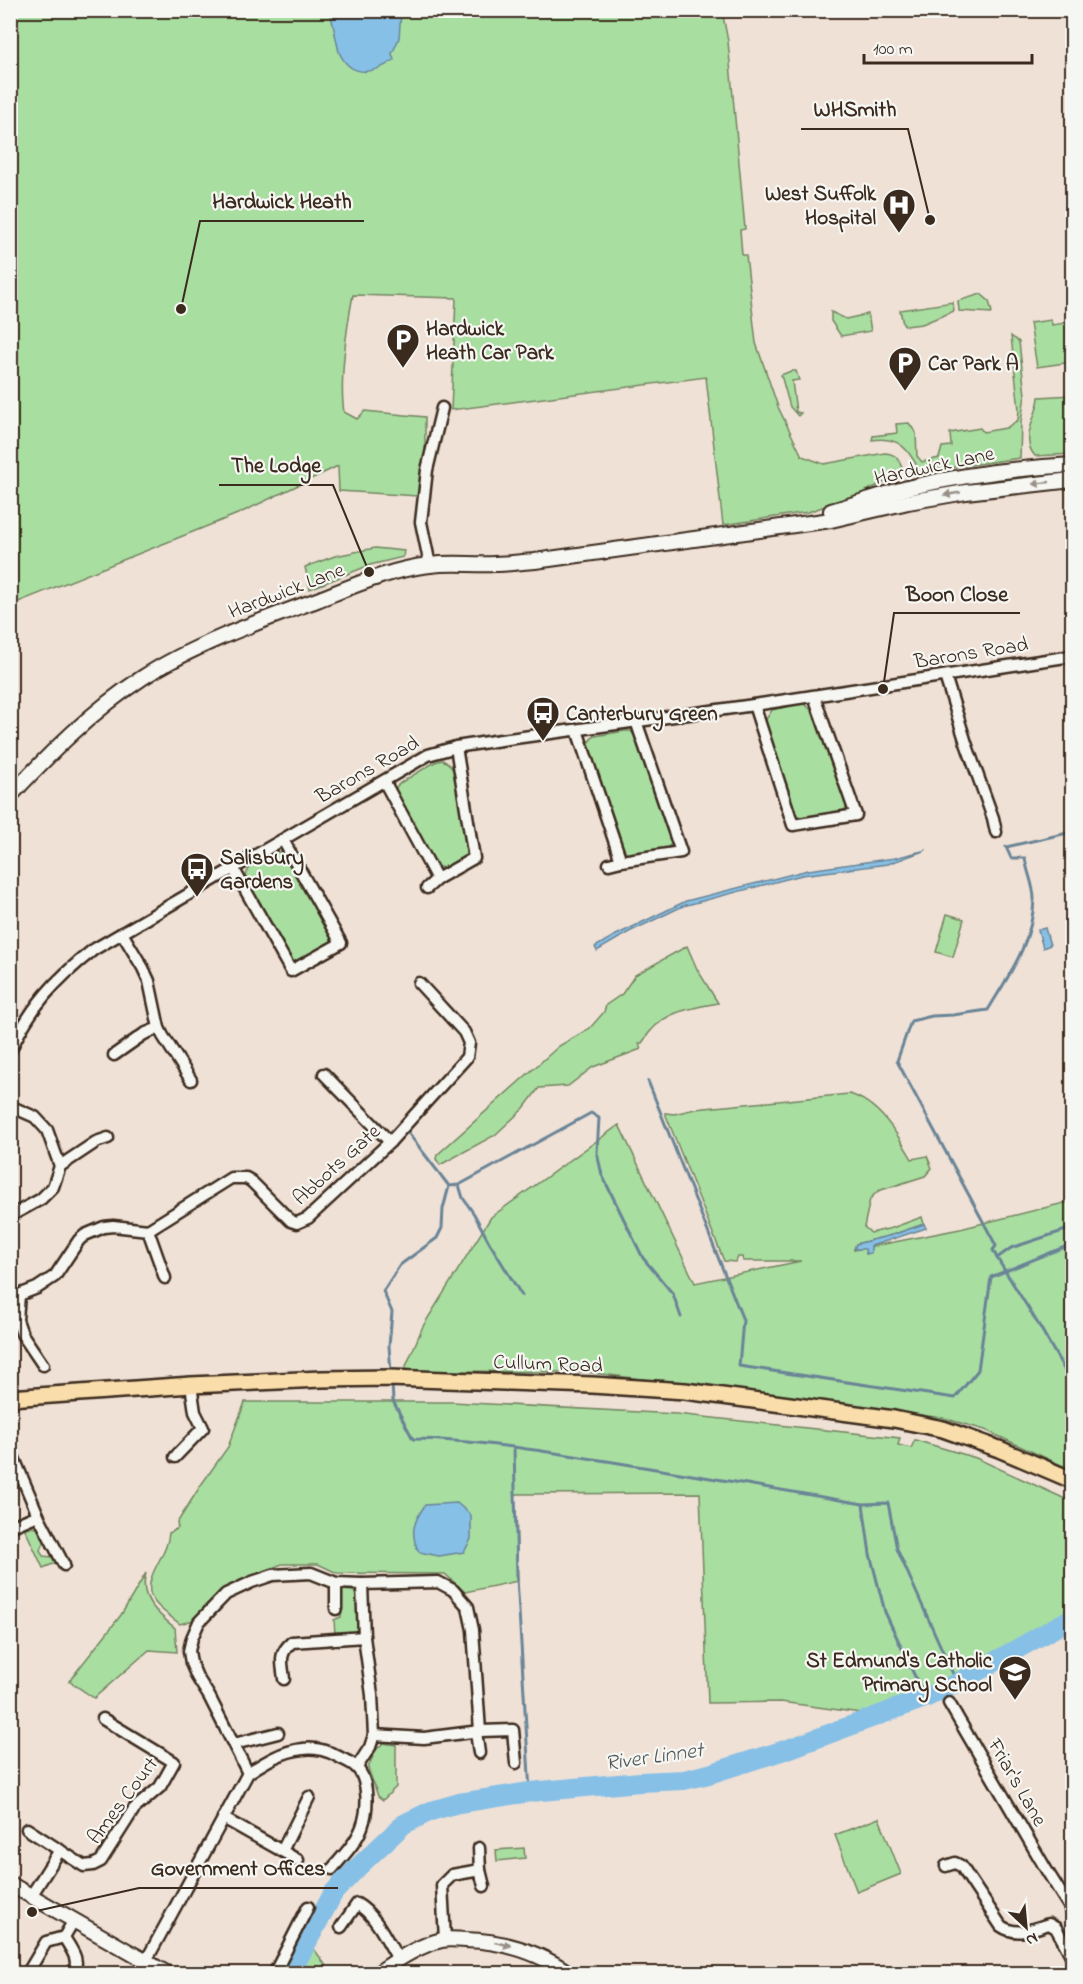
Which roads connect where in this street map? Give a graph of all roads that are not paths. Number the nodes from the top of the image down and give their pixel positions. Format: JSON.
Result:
{"nodes":[{"id":1,"x":442,"y":408,"type":"dead end"},
{"id":2,"x":1072,"y":465,"type":"edge"},
{"id":3,"x":1072,"y":480,"type":"edge"},
{"id":4,"x":808,"y":522,"type":"junction"},
{"id":5,"x":430,"y":564,"type":"junction"},
{"id":6,"x":1072,"y":658,"type":"edge"},
{"id":7,"x":945,"y":676,"type":"junction"},
{"id":8,"x":814,"y":696,"type":"junction"},
{"id":9,"x":754,"y":705,"type":"junction"},
{"id":10,"x":636,"y":721,"type":"junction"},
{"id":11,"x":577,"y":730,"type":"junction"},
{"id":12,"x":456,"y":747,"type":"junction"},
{"id":13,"x":384,"y":781,"type":"junction"},
{"id":14,"x":10,"y":796,"type":"edge"},
{"id":15,"x":996,"y":832,"type":"dead end"},
{"id":16,"x":283,"y":840,"type":"junction"},
{"id":17,"x":621,"y":861,"type":"junction"},
{"id":18,"x":609,"y":864,"type":"dead end"},
{"id":19,"x":233,"y":868,"type":"junction"},
{"id":20,"x":437,"y":879,"type":"junction"},
{"id":21,"x":427,"y":888,"type":"dead end"},
{"id":22,"x":122,"y":933,"type":"junction"},
{"id":23,"x":419,"y":983,"type":"dead end"},
{"id":24,"x":159,"y":1028,"type":"junction"},
{"id":25,"x":10,"y":1051,"type":"edge"},
{"id":26,"x":114,"y":1055,"type":"dead end"},
{"id":27,"x":324,"y":1074,"type":"dead end"},
{"id":28,"x":191,"y":1080,"type":"dead end"},
{"id":29,"x":10,"y":1106,"type":"edge"},
{"id":30,"x":108,"y":1137,"type":"dead end"},
{"id":31,"x":390,"y":1142,"type":"junction"},
{"id":32,"x":60,"y":1166,"type":"junction"},
{"id":33,"x":14,"y":1214,"type":"dead end"},
{"id":34,"x":148,"y":1230,"type":"junction"},
{"id":35,"x":165,"y":1278,"type":"dead end"},
{"id":36,"x":15,"y":1293,"type":"edge"},
{"id":37,"x":43,"y":1365,"type":"dead end"},
{"id":38,"x":191,"y":1385,"type":"junction"},
{"id":39,"x":10,"y":1398,"type":"edge"},
{"id":40,"x":13,"y":1456,"type":"dead end"},
{"id":41,"x":175,"y":1457,"type":"dead end"},
{"id":42,"x":1072,"y":1480,"type":"edge"},
{"id":43,"x":38,"y":1515,"type":"junction"},
{"id":44,"x":10,"y":1527,"type":"edge"},
{"id":45,"x":64,"y":1565,"type":"dead end"},
{"id":46,"x":336,"y":1582,"type":"junction"},
{"id":47,"x":362,"y":1584,"type":"junction"},
{"id":48,"x":336,"y":1609,"type":"dead end"},
{"id":49,"x":364,"y":1637,"type":"junction"},
{"id":50,"x":284,"y":1679,"type":"dead end"},
{"id":51,"x":949,"y":1703,"type":"dead end"},
{"id":52,"x":103,"y":1719,"type":"dead end"},
{"id":53,"x":478,"y":1732,"type":"junction"},
{"id":54,"x":278,"y":1733,"type":"dead end"},
{"id":55,"x":374,"y":1735,"type":"junction"},
{"id":56,"x":234,"y":1744,"type":"junction"},
{"id":57,"x":478,"y":1753,"type":"dead end"},
{"id":58,"x":516,"y":1763,"type":"dead end"},
{"id":59,"x":357,"y":1767,"type":"junction"},
{"id":60,"x":248,"y":1773,"type":"junction"},
{"id":61,"x":309,"y":1797,"type":"dead end"},
{"id":62,"x":223,"y":1818,"type":"junction"},
{"id":63,"x":27,"y":1829,"type":"dead end"},
{"id":64,"x":479,"y":1848,"type":"dead end"},
{"id":65,"x":60,"y":1850,"type":"junction"},
{"id":66,"x":282,"y":1851,"type":"junction"},
{"id":67,"x":298,"y":1860,"type":"dead end"},
{"id":68,"x":946,"y":1866,"type":"dead end"},
{"id":69,"x":332,"y":1869,"type":"dead end"},
{"id":70,"x":480,"y":1870,"type":"junction"},
{"id":71,"x":10,"y":1884,"type":"edge"},
{"id":72,"x":484,"y":1886,"type":"dead end"},
{"id":73,"x":31,"y":1896,"type":"junction"},
{"id":74,"x":308,"y":1907,"type":"dead end"},
{"id":75,"x":1072,"y":1911,"type":"edge"},
{"id":76,"x":74,"y":1920,"type":"junction"},
{"id":77,"x":341,"y":1927,"type":"dead end"},
{"id":78,"x":64,"y":1937,"type":"junction"},
{"id":79,"x":445,"y":1939,"type":"junction"},
{"id":80,"x":1072,"y":1957,"type":"edge"},
{"id":81,"x":398,"y":1959,"type":"junction"},
{"id":82,"x":146,"y":1961,"type":"junction"},
{"id":83,"x":1072,"y":1969,"type":"edge"},
{"id":84,"x":27,"y":1974,"type":"edge"},
{"id":85,"x":73,"y":1974,"type":"edge"},
{"id":86,"x":168,"y":1974,"type":"edge"},
{"id":87,"x":274,"y":1974,"type":"edge"},
{"id":88,"x":377,"y":1974,"type":"edge"},
{"id":89,"x":570,"y":1974,"type":"edge"},
{"id":90,"x":1072,"y":1974,"type":"edge"}],
"edges":[{"from":1,"to":5,"type":"street"},
{"from":2,"to":4,"type":"street","name":"Hardwick Lane"},
{"from":3,"to":4,"type":"street","name":"Hardwick Lane","one_way":true},
{"from":4,"to":5,"type":"street","name":"Hardwick Lane"},
{"from":5,"to":14,"type":"street","name":"Hardwick Lane"},
{"from":6,"to":7,"type":"street","name":"Barons Road"},
{"from":7,"to":8,"type":"street","name":"Barons Road"},
{"from":7,"to":15,"type":"street"},
{"from":8,"to":9,"type":"street","name":"Barons Road"},
{"from":8,"to":9,"type":"street"},
{"from":9,"to":10,"type":"street","name":"Barons Road"},
{"from":10,"to":11,"type":"street","name":"Barons Road"},
{"from":10,"to":17,"type":"street"},
{"from":11,"to":12,"type":"street","name":"Barons Road"},
{"from":11,"to":17,"type":"street"},
{"from":12,"to":13,"type":"street","name":"Barons Road"},
{"from":12,"to":20,"type":"street"},
{"from":13,"to":16,"type":"street","name":"Barons Road"},
{"from":13,"to":20,"type":"street"},
{"from":16,"to":19,"type":"street","name":"Barons Road"},
{"from":16,"to":19,"type":"street"},
{"from":17,"to":18,"type":"street"},
{"from":19,"to":22,"type":"street","name":"Barons Road"},
{"from":20,"to":21,"type":"street"},
{"from":22,"to":24,"type":"street"},
{"from":22,"to":25,"type":"street","name":"Barons Road"},
{"from":23,"to":31,"type":"street","name":"Abbots Gate"},
{"from":24,"to":26,"type":"street"},
{"from":24,"to":28,"type":"street"},
{"from":27,"to":31,"type":"street"},
{"from":29,"to":32,"type":"street"},
{"from":30,"to":32,"type":"street"},
{"from":31,"to":34,"type":"street","name":"Abbots Gate"},
{"from":32,"to":33,"type":"street"},
{"from":34,"to":35,"type":"street"},
{"from":34,"to":36,"type":"street"},
{"from":36,"to":37,"type":"street"},
{"from":38,"to":39,"type":"main road","name":"Cullum Road"},
{"from":38,"to":41,"type":"street"},
{"from":38,"to":42,"type":"main road","name":"Cullum Road"},
{"from":40,"to":43,"type":"street"},
{"from":43,"to":44,"type":"street"},
{"from":43,"to":45,"type":"street"},
{"from":46,"to":47,"type":"street"},
{"from":46,"to":48,"type":"street"},
{"from":46,"to":56,"type":"street"},
{"from":47,"to":49,"type":"street"},
{"from":47,"to":53,"type":"street"},
{"from":49,"to":50,"type":"street"},
{"from":49,"to":55,"type":"street"},
{"from":51,"to":75,"type":"street","name":"Friar's Lane"},
{"from":52,"to":65,"type":"street","name":"Ames Court"},
{"from":53,"to":55,"type":"street"},
{"from":53,"to":57,"type":"street"},
{"from":53,"to":58,"type":"street"},
{"from":54,"to":56,"type":"street"},
{"from":55,"to":59,"type":"street"},
{"from":56,"to":60,"type":"street"},
{"from":59,"to":60,"type":"street"},
{"from":59,"to":69,"type":"street"},
{"from":60,"to":62,"type":"street"},
{"from":61,"to":66,"type":"street"},
{"from":62,"to":66,"type":"street"},
{"from":62,"to":82,"type":"street"},
{"from":63,"to":65,"type":"street","name":"Ames Court"},
{"from":64,"to":70,"type":"street"},
{"from":65,"to":73,"type":"street","name":"Ames Court"},
{"from":66,"to":67,"type":"street"},
{"from":68,"to":80,"type":"street"},
{"from":70,"to":72,"type":"street"},
{"from":70,"to":79,"type":"street"},
{"from":71,"to":73,"type":"street"},
{"from":73,"to":76,"type":"street"},
{"from":74,"to":87,"type":"street"},
{"from":76,"to":78,"type":"street"},
{"from":76,"to":82,"type":"street"},
{"from":77,"to":81,"type":"street"},
{"from":78,"to":84,"type":"street"},
{"from":78,"to":85,"type":"street"},
{"from":79,"to":81,"type":"street"},
{"from":79,"to":89,"type":"street","one_way":true},
{"from":81,"to":88,"type":"street"},
{"from":82,"to":86,"type":"street"},
{"from":83,"to":90,"type":"street"}]}
